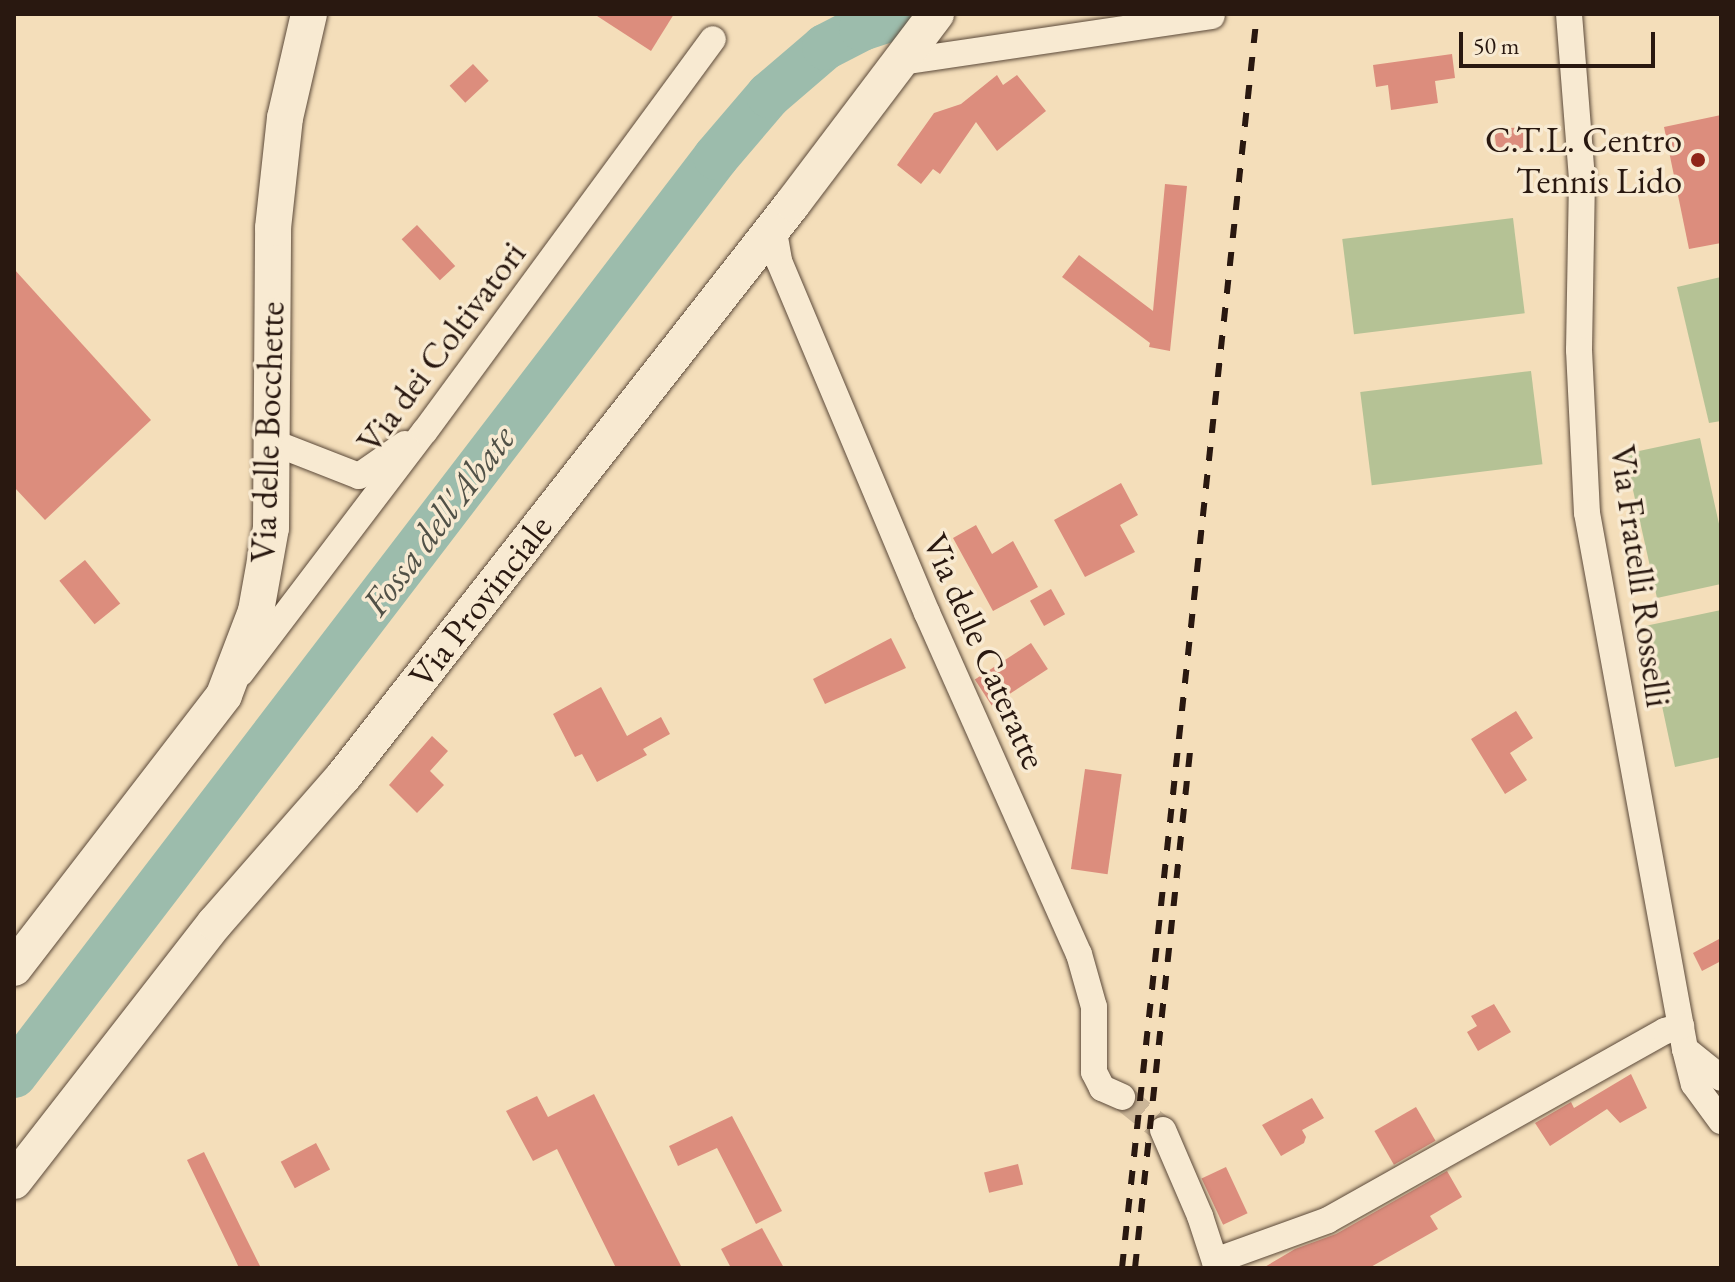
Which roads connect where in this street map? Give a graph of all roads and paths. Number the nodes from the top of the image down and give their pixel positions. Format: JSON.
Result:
{"nodes":[{"id":1,"x":309,"y":14,"type":"edge"},
{"id":2,"x":1569,"y":14,"type":"edge"},
{"id":3,"x":1212,"y":16,"type":"dead end"},
{"id":4,"x":934,"y":18,"type":"edge"},
{"id":5,"x":713,"y":39,"type":"dead end"},
{"id":6,"x":901,"y":62,"type":"junction"},
{"id":7,"x":773,"y":226,"type":"junction"},
{"id":8,"x":425,"y":431,"type":"junction"},
{"id":9,"x":272,"y":442,"type":"junction"},
{"id":10,"x":224,"y":695,"type":"junction"},
{"id":11,"x":14,"y":968,"type":"edge"},
{"id":12,"x":1683,"y":1038,"type":"junction"},
{"id":13,"x":1721,"y":1078,"type":"edge"},
{"id":14,"x":1122,"y":1097,"type":"tunnel mouth"},
{"id":15,"x":1721,"y":1121,"type":"edge"},
{"id":16,"x":1163,"y":1130,"type":"tunnel mouth"},
{"id":17,"x":14,"y":1181,"type":"edge"},
{"id":18,"x":1216,"y":1265,"type":"edge"}],
"edges":[{"from":1,"to":9,"type":"main road","name":"Via delle Bocchette"},
{"from":2,"to":12,"type":"street","name":"Via Fratelli Rosselli"},
{"from":3,"to":6,"type":"street"},
{"from":4,"to":6,"type":"main road","name":"Via Provinciale"},
{"from":5,"to":8,"type":"street","name":"Via dei Coltivatori"},
{"from":6,"to":7,"type":"main road","name":"Via Provinciale"},
{"from":7,"to":14,"type":"street","name":"Via delle Cateratte"},
{"from":7,"to":17,"type":"main road","name":"Via Provinciale"},
{"from":8,"to":9,"type":"street"},
{"from":8,"to":10,"type":"street","name":"Via dei Coltivatori"},
{"from":9,"to":10,"type":"main road","name":"Via delle Bocchette"},
{"from":10,"to":11,"type":"main road","name":"Via delle Bocchette"},
{"from":12,"to":13,"type":"street"},
{"from":12,"to":15,"type":"street","name":"Via Fratelli Rosselli"},
{"from":12,"to":18,"type":"street"},
{"from":16,"to":18,"type":"street"}]}
